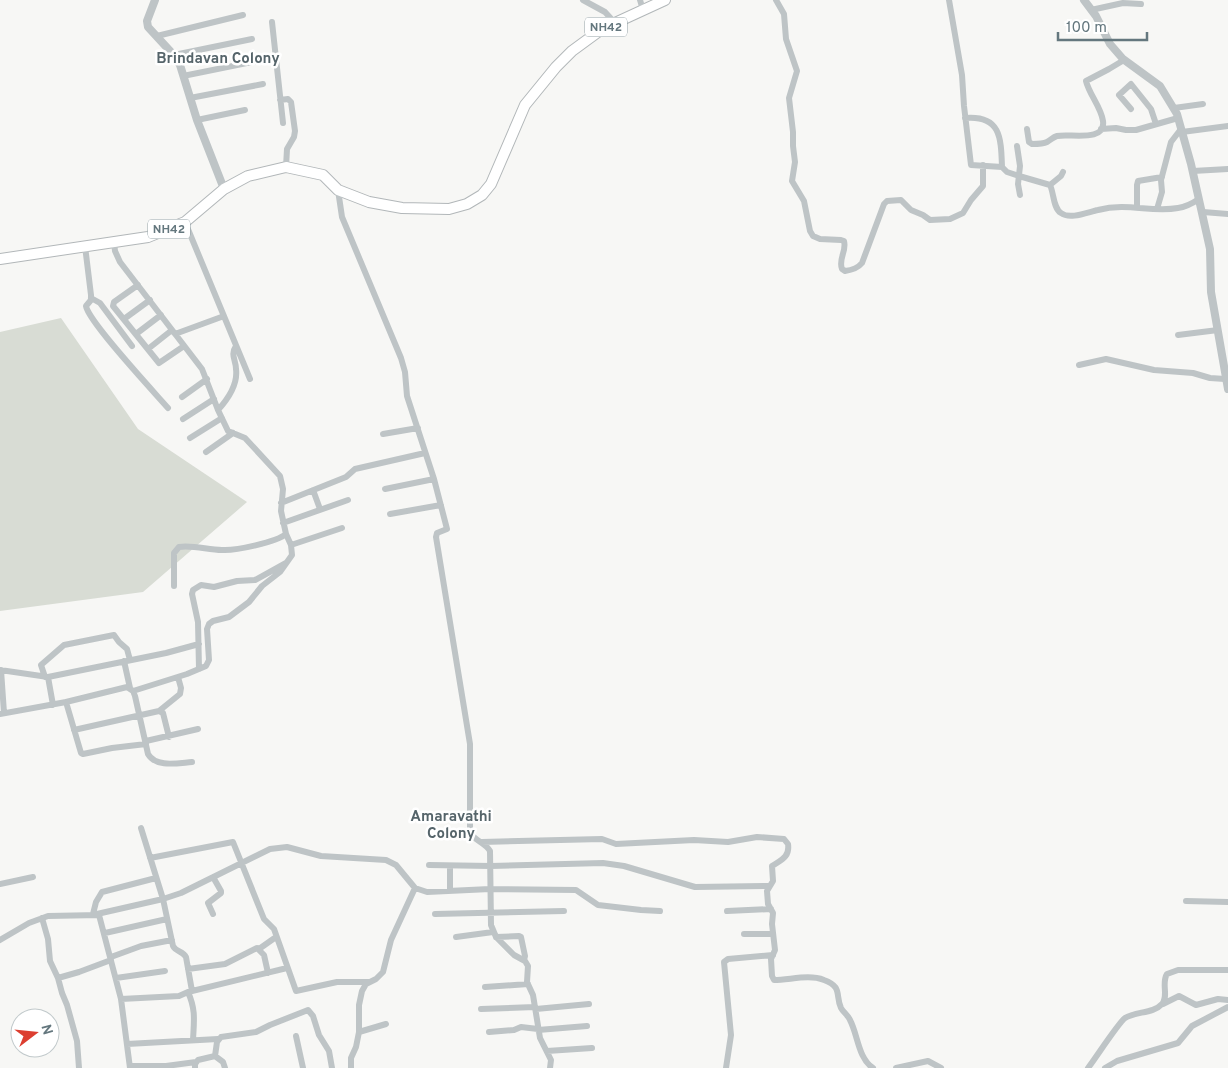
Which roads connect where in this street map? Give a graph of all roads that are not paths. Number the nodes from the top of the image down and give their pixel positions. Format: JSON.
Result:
{"nodes":[{"id":1,"x":155,"y":0,"type":"edge"},
{"id":2,"x":584,"y":0,"type":"edge"},
{"id":3,"x":665,"y":0,"type":"edge"},
{"id":4,"x":776,"y":0,"type":"edge"},
{"id":5,"x":949,"y":0,"type":"edge"},
{"id":6,"x":1084,"y":0,"type":"edge"},
{"id":7,"x":1141,"y":4,"type":"dead end"},
{"id":8,"x":641,"y":5,"type":"edge"},
{"id":9,"x":1091,"y":10,"type":"junction"},
{"id":10,"x":243,"y":15,"type":"dead end"},
{"id":11,"x":272,"y":22,"type":"dead end"},
{"id":12,"x":615,"y":23,"type":"junction"},
{"id":13,"x":157,"y":36,"type":"junction"},
{"id":14,"x":252,"y":39,"type":"dead end"},
{"id":15,"x":174,"y":55,"type":"junction"},
{"id":16,"x":1124,"y":60,"type":"junction"},
{"id":17,"x":257,"y":61,"type":"dead end"},
{"id":18,"x":183,"y":76,"type":"junction"},
{"id":19,"x":262,"y":84,"type":"dead end"},
{"id":20,"x":190,"y":98,"type":"junction"},
{"id":21,"x":280,"y":100,"type":"junction"},
{"id":22,"x":1203,"y":104,"type":"dead end"},
{"id":23,"x":1174,"y":108,"type":"junction"},
{"id":24,"x":1131,"y":109,"type":"dead end"},
{"id":25,"x":245,"y":110,"type":"dead end"},
{"id":26,"x":965,"y":118,"type":"junction"},
{"id":27,"x":1178,"y":118,"type":"junction"},
{"id":28,"x":197,"y":120,"type":"junction"},
{"id":29,"x":282,"y":123,"type":"dead end"},
{"id":30,"x":1156,"y":124,"type":"junction"},
{"id":31,"x":1228,"y":127,"type":"edge"},
{"id":32,"x":1027,"y":129,"type":"dead end"},
{"id":33,"x":1101,"y":129,"type":"junction"},
{"id":34,"x":1181,"y":130,"type":"junction"},
{"id":35,"x":1018,"y":146,"type":"dead end"},
{"id":36,"x":983,"y":165,"type":"junction"},
{"id":37,"x":286,"y":167,"type":"junction"},
{"id":38,"x":1002,"y":167,"type":"junction"},
{"id":39,"x":1228,"y":169,"type":"edge"},
{"id":40,"x":1193,"y":171,"type":"junction"},
{"id":41,"x":1063,"y":172,"type":"dead end"},
{"id":42,"x":1019,"y":176,"type":"junction"},
{"id":43,"x":1162,"y":177,"type":"junction"},
{"id":44,"x":1050,"y":185,"type":"junction"},
{"id":45,"x":224,"y":189,"type":"junction"},
{"id":46,"x":338,"y":190,"type":"junction"},
{"id":47,"x":1020,"y":195,"type":"dead end"},
{"id":48,"x":1200,"y":199,"type":"junction"},
{"id":49,"x":1137,"y":207,"type":"junction"},
{"id":50,"x":1157,"y":209,"type":"junction"},
{"id":51,"x":1203,"y":212,"type":"junction"},
{"id":52,"x":1228,"y":214,"type":"edge"},
{"id":53,"x":185,"y":222,"type":"junction"},
{"id":54,"x":114,"y":242,"type":"junction"},
{"id":55,"x":85,"y":246,"type":"junction"},
{"id":56,"x":0,"y":259,"type":"edge"},
{"id":57,"x":138,"y":285,"type":"junction"},
{"id":58,"x":92,"y":298,"type":"junction"},
{"id":59,"x":150,"y":300,"type":"junction"},
{"id":60,"x":161,"y":315,"type":"junction"},
{"id":61,"x":224,"y":316,"type":"junction"},
{"id":62,"x":124,"y":319,"type":"junction"},
{"id":63,"x":1218,"y":330,"type":"junction"},
{"id":64,"x":174,"y":332,"type":"junction"},
{"id":65,"x":136,"y":334,"type":"junction"},
{"id":66,"x":1178,"y":335,"type":"dead end"},
{"id":67,"x":132,"y":346,"type":"dead end"},
{"id":68,"x":184,"y":346,"type":"junction"},
{"id":69,"x":236,"y":346,"type":"junction"},
{"id":70,"x":148,"y":349,"type":"junction"},
{"id":71,"x":1079,"y":365,"type":"dead end"},
{"id":72,"x":1225,"y":378,"type":"junction"},
{"id":73,"x":207,"y":379,"type":"junction"},
{"id":74,"x":250,"y":379,"type":"dead end"},
{"id":75,"x":1228,"y":389,"type":"edge"},
{"id":76,"x":182,"y":396,"type":"dead end"},
{"id":77,"x":214,"y":399,"type":"junction"},
{"id":78,"x":168,"y":408,"type":"dead end"},
{"id":79,"x":218,"y":410,"type":"junction"},
{"id":80,"x":222,"y":418,"type":"junction"},
{"id":81,"x":183,"y":419,"type":"dead end"},
{"id":82,"x":418,"y":428,"type":"junction"},
{"id":83,"x":233,"y":433,"type":"junction"},
{"id":84,"x":383,"y":434,"type":"dead end"},
{"id":85,"x":190,"y":438,"type":"dead end"},
{"id":86,"x":206,"y":452,"type":"dead end"},
{"id":87,"x":425,"y":453,"type":"junction"},
{"id":88,"x":434,"y":480,"type":"junction"},
{"id":89,"x":385,"y":489,"type":"dead end"},
{"id":90,"x":312,"y":490,"type":"junction"},
{"id":91,"x":348,"y":500,"type":"dead end"},
{"id":92,"x":280,"y":503,"type":"junction"},
{"id":93,"x":441,"y":505,"type":"junction"},
{"id":94,"x":320,"y":509,"type":"junction"},
{"id":95,"x":390,"y":514,"type":"dead end"},
{"id":96,"x":283,"y":523,"type":"junction"},
{"id":97,"x":342,"y":528,"type":"dead end"},
{"id":98,"x":286,"y":534,"type":"junction"},
{"id":99,"x":291,"y":544,"type":"junction"},
{"id":100,"x":289,"y":562,"type":"junction"},
{"id":101,"x":174,"y":586,"type":"dead end"},
{"id":102,"x":199,"y":644,"type":"junction"},
{"id":103,"x":127,"y":661,"type":"junction"},
{"id":104,"x":199,"y":669,"type":"junction"},
{"id":105,"x":0,"y":670,"type":"edge"},
{"id":106,"x":47,"y":677,"type":"junction"},
{"id":107,"x":178,"y":677,"type":"junction"},
{"id":108,"x":132,"y":690,"type":"junction"},
{"id":109,"x":66,"y":702,"type":"junction"},
{"id":110,"x":53,"y":705,"type":"junction"},
{"id":111,"x":159,"y":711,"type":"junction"},
{"id":112,"x":2,"y":713,"type":"edge"},
{"id":113,"x":138,"y":716,"type":"junction"},
{"id":114,"x":198,"y":729,"type":"dead end"},
{"id":115,"x":74,"y":730,"type":"junction"},
{"id":116,"x":169,"y":736,"type":"junction"},
{"id":117,"x":146,"y":743,"type":"junction"},
{"id":118,"x":192,"y":762,"type":"dead end"},
{"id":119,"x":141,"y":828,"type":"dead end"},
{"id":120,"x":482,"y":842,"type":"junction"},
{"id":121,"x":150,"y":858,"type":"junction"},
{"id":122,"x":240,"y":864,"type":"junction"},
{"id":123,"x":429,"y":865,"type":"dead end"},
{"id":124,"x":450,"y":866,"type":"junction"},
{"id":125,"x":491,"y":866,"type":"junction"},
{"id":126,"x":33,"y":877,"type":"dead end"},
{"id":127,"x":156,"y":878,"type":"junction"},
{"id":128,"x":214,"y":878,"type":"junction"},
{"id":129,"x":0,"y":884,"type":"edge"},
{"id":130,"x":769,"y":886,"type":"junction"},
{"id":131,"x":415,"y":888,"type":"junction"},
{"id":132,"x":490,"y":889,"type":"junction"},
{"id":133,"x":450,"y":890,"type":"junction"},
{"id":134,"x":162,"y":899,"type":"junction"},
{"id":135,"x":1186,"y":901,"type":"dead end"},
{"id":136,"x":1228,"y":902,"type":"edge"},
{"id":137,"x":771,"y":909,"type":"junction"},
{"id":138,"x":660,"y":910,"type":"dead end"},
{"id":139,"x":727,"y":910,"type":"dead end"},
{"id":140,"x":564,"y":911,"type":"dead end"},
{"id":141,"x":95,"y":914,"type":"junction"},
{"id":142,"x":212,"y":914,"type":"dead end"},
{"id":143,"x":435,"y":914,"type":"dead end"},
{"id":144,"x":490,"y":914,"type":"junction"},
{"id":145,"x":42,"y":918,"type":"junction"},
{"id":146,"x":167,"y":919,"type":"junction"},
{"id":147,"x":105,"y":933,"type":"junction"},
{"id":148,"x":495,"y":934,"type":"junction"},
{"id":149,"x":744,"y":934,"type":"dead end"},
{"id":150,"x":773,"y":934,"type":"junction"},
{"id":151,"x":276,"y":937,"type":"junction"},
{"id":152,"x":456,"y":937,"type":"dead end"},
{"id":153,"x":0,"y":940,"type":"edge"},
{"id":154,"x":172,"y":940,"type":"junction"},
{"id":155,"x":259,"y":949,"type":"junction"},
{"id":156,"x":773,"y":955,"type":"junction"},
{"id":157,"x":111,"y":958,"type":"junction"},
{"id":158,"x":524,"y":960,"type":"junction"},
{"id":159,"x":287,"y":968,"type":"junction"},
{"id":160,"x":188,"y":969,"type":"junction"},
{"id":161,"x":1228,"y":970,"type":"edge"},
{"id":162,"x":165,"y":971,"type":"dead end"},
{"id":163,"x":268,"y":973,"type":"junction"},
{"id":164,"x":58,"y":978,"type":"junction"},
{"id":165,"x":116,"y":978,"type":"junction"},
{"id":166,"x":370,"y":982,"type":"junction"},
{"id":167,"x":528,"y":984,"type":"junction"},
{"id":168,"x":485,"y":987,"type":"dead end"},
{"id":169,"x":190,"y":992,"type":"junction"},
{"id":170,"x":121,"y":999,"type":"junction"},
{"id":171,"x":1228,"y":1000,"type":"edge"},
{"id":172,"x":589,"y":1004,"type":"dead end"},
{"id":173,"x":1162,"y":1004,"type":"junction"},
{"id":174,"x":536,"y":1008,"type":"junction"},
{"id":175,"x":1228,"y":1008,"type":"edge"},
{"id":176,"x":482,"y":1010,"type":"dead end"},
{"id":177,"x":386,"y":1024,"type":"dead end"},
{"id":178,"x":587,"y":1026,"type":"dead end"},
{"id":179,"x":538,"y":1030,"type":"junction"},
{"id":180,"x":359,"y":1032,"type":"junction"},
{"id":181,"x":489,"y":1032,"type":"dead end"},
{"id":182,"x":296,"y":1036,"type":"dead end"},
{"id":183,"x":218,"y":1039,"type":"junction"},
{"id":184,"x":193,"y":1040,"type":"junction"},
{"id":185,"x":127,"y":1044,"type":"junction"},
{"id":186,"x":592,"y":1048,"type":"dead end"},
{"id":187,"x":547,"y":1051,"type":"junction"},
{"id":188,"x":215,"y":1056,"type":"junction"},
{"id":189,"x":196,"y":1065,"type":"edge"},
{"id":190,"x":130,"y":1067,"type":"edge"},
{"id":191,"x":79,"y":1068,"type":"edge"},
{"id":192,"x":225,"y":1068,"type":"edge"},
{"id":193,"x":303,"y":1068,"type":"edge"},
{"id":194,"x":332,"y":1068,"type":"edge"},
{"id":195,"x":350,"y":1068,"type":"edge"},
{"id":196,"x":550,"y":1068,"type":"edge"},
{"id":197,"x":726,"y":1068,"type":"edge"},
{"id":198,"x":873,"y":1068,"type":"edge"},
{"id":199,"x":896,"y":1068,"type":"edge"},
{"id":200,"x":941,"y":1068,"type":"edge"},
{"id":201,"x":1088,"y":1068,"type":"edge"},
{"id":202,"x":1105,"y":1068,"type":"edge"}],
"edges":[{"from":1,"to":13,"type":"street"},
{"from":2,"to":12,"type":"street"},
{"from":3,"to":8,"type":"highway","number":"NH42"},
{"from":4,"to":36,"type":"street"},
{"from":5,"to":26,"type":"street"},
{"from":6,"to":9,"type":"street"},
{"from":7,"to":9,"type":"street"},
{"from":8,"to":12,"type":"highway","number":"NH42"},
{"from":9,"to":16,"type":"street"},
{"from":10,"to":13,"type":"street"},
{"from":11,"to":21,"type":"street"},
{"from":12,"to":46,"type":"highway","number":"NH42"},
{"from":13,"to":15,"type":"street"},
{"from":14,"to":15,"type":"street"},
{"from":15,"to":18,"type":"street"},
{"from":16,"to":23,"type":"street"},
{"from":16,"to":33,"type":"street"},
{"from":17,"to":18,"type":"street"},
{"from":18,"to":20,"type":"street"},
{"from":19,"to":20,"type":"street"},
{"from":20,"to":28,"type":"street"},
{"from":21,"to":29,"type":"street"},
{"from":21,"to":37,"type":"street"},
{"from":22,"to":23,"type":"street"},
{"from":23,"to":27,"type":"street"},
{"from":24,"to":30,"type":"street"},
{"from":25,"to":28,"type":"street"},
{"from":26,"to":36,"type":"street"},
{"from":26,"to":38,"type":"street"},
{"from":27,"to":30,"type":"street"},
{"from":27,"to":34,"type":"street"},
{"from":28,"to":45,"type":"street"},
{"from":30,"to":33,"type":"street"},
{"from":31,"to":34,"type":"street"},
{"from":32,"to":33,"type":"street"},
{"from":34,"to":40,"type":"street"},
{"from":34,"to":43,"type":"street"},
{"from":35,"to":42,"type":"street"},
{"from":36,"to":38,"type":"street"},
{"from":37,"to":45,"type":"highway","number":"NH42"},
{"from":37,"to":46,"type":"highway","number":"NH42"},
{"from":38,"to":42,"type":"street"},
{"from":39,"to":40,"type":"street"},
{"from":40,"to":48,"type":"street"},
{"from":41,"to":44,"type":"street"},
{"from":42,"to":44,"type":"street"},
{"from":42,"to":47,"type":"street"},
{"from":43,"to":49,"type":"street"},
{"from":43,"to":50,"type":"street"},
{"from":44,"to":49,"type":"street"},
{"from":45,"to":53,"type":"highway","number":"NH42"},
{"from":46,"to":82,"type":"street"},
{"from":48,"to":50,"type":"street"},
{"from":48,"to":51,"type":"street"},
{"from":49,"to":50,"type":"street"},
{"from":51,"to":52,"type":"street"},
{"from":51,"to":63,"type":"street"},
{"from":53,"to":54,"type":"highway","number":"NH42"},
{"from":53,"to":61,"type":"street"},
{"from":54,"to":55,"type":"highway","number":"NH42"},
{"from":54,"to":57,"type":"street"},
{"from":55,"to":56,"type":"highway","number":"NH42"},
{"from":55,"to":58,"type":"street"},
{"from":57,"to":59,"type":"street"},
{"from":57,"to":62,"type":"street"},
{"from":58,"to":67,"type":"street"},
{"from":58,"to":78,"type":"street"},
{"from":59,"to":60,"type":"street"},
{"from":59,"to":62,"type":"street"},
{"from":60,"to":64,"type":"street"},
{"from":60,"to":65,"type":"street"},
{"from":61,"to":64,"type":"street"},
{"from":61,"to":69,"type":"street"},
{"from":62,"to":65,"type":"street"},
{"from":63,"to":66,"type":"street"},
{"from":63,"to":72,"type":"street"},
{"from":64,"to":68,"type":"street"},
{"from":64,"to":70,"type":"street"},
{"from":65,"to":70,"type":"street"},
{"from":68,"to":70,"type":"street"},
{"from":68,"to":73,"type":"street"},
{"from":69,"to":74,"type":"street"},
{"from":69,"to":79,"type":"street"},
{"from":71,"to":72,"type":"street"},
{"from":72,"to":75,"type":"street"},
{"from":73,"to":76,"type":"street"},
{"from":73,"to":77,"type":"street"},
{"from":77,"to":79,"type":"street"},
{"from":77,"to":81,"type":"street"},
{"from":79,"to":80,"type":"street"},
{"from":80,"to":83,"type":"street"},
{"from":80,"to":85,"type":"street"},
{"from":82,"to":84,"type":"street"},
{"from":82,"to":87,"type":"street"},
{"from":83,"to":86,"type":"street"},
{"from":83,"to":92,"type":"street"},
{"from":87,"to":88,"type":"street"},
{"from":87,"to":90,"type":"street"},
{"from":88,"to":89,"type":"street"},
{"from":88,"to":93,"type":"street"},
{"from":90,"to":92,"type":"street"},
{"from":90,"to":94,"type":"street"},
{"from":91,"to":94,"type":"street"},
{"from":92,"to":96,"type":"street"},
{"from":93,"to":95,"type":"street"},
{"from":93,"to":120,"type":"street"},
{"from":94,"to":96,"type":"street"},
{"from":96,"to":98,"type":"street"},
{"from":97,"to":99,"type":"street"},
{"from":98,"to":99,"type":"street"},
{"from":98,"to":101,"type":"street"},
{"from":99,"to":100,"type":"street"},
{"from":100,"to":102,"type":"street"},
{"from":100,"to":104,"type":"street"},
{"from":102,"to":103,"type":"street"},
{"from":102,"to":104,"type":"street"},
{"from":103,"to":106,"type":"street"},
{"from":103,"to":106,"type":"street"},
{"from":103,"to":108,"type":"street"},
{"from":104,"to":107,"type":"street"},
{"from":105,"to":106,"type":"street"},
{"from":105,"to":112,"type":"street"},
{"from":106,"to":110,"type":"street"},
{"from":107,"to":108,"type":"street"},
{"from":107,"to":111,"type":"street"},
{"from":108,"to":109,"type":"street"},
{"from":108,"to":113,"type":"street"},
{"from":109,"to":110,"type":"street"},
{"from":109,"to":115,"type":"street"},
{"from":110,"to":112,"type":"street"},
{"from":111,"to":113,"type":"street"},
{"from":111,"to":116,"type":"street"},
{"from":113,"to":115,"type":"street"},
{"from":113,"to":117,"type":"street"},
{"from":114,"to":116,"type":"street"},
{"from":115,"to":117,"type":"street"},
{"from":116,"to":117,"type":"street"},
{"from":117,"to":118,"type":"street"},
{"from":119,"to":121,"type":"street"},
{"from":120,"to":125,"type":"street"},
{"from":120,"to":130,"type":"street"},
{"from":121,"to":122,"type":"street"},
{"from":121,"to":127,"type":"street"},
{"from":122,"to":128,"type":"street"},
{"from":122,"to":131,"type":"street"},
{"from":122,"to":151,"type":"street"},
{"from":123,"to":124,"type":"street"},
{"from":124,"to":125,"type":"street"},
{"from":124,"to":133,"type":"street"},
{"from":125,"to":130,"type":"street"},
{"from":125,"to":132,"type":"street"},
{"from":126,"to":129,"type":"street"},
{"from":127,"to":134,"type":"street"},
{"from":127,"to":141,"type":"street"},
{"from":128,"to":134,"type":"street"},
{"from":128,"to":142,"type":"street"},
{"from":130,"to":137,"type":"street"},
{"from":131,"to":133,"type":"street"},
{"from":131,"to":166,"type":"street"},
{"from":132,"to":133,"type":"street"},
{"from":132,"to":138,"type":"street"},
{"from":132,"to":144,"type":"street"},
{"from":134,"to":141,"type":"street"},
{"from":134,"to":146,"type":"street"},
{"from":135,"to":136,"type":"street"},
{"from":137,"to":139,"type":"street"},
{"from":137,"to":150,"type":"street"},
{"from":140,"to":144,"type":"street"},
{"from":141,"to":145,"type":"street"},
{"from":141,"to":147,"type":"street"},
{"from":143,"to":144,"type":"street"},
{"from":144,"to":148,"type":"street"},
{"from":145,"to":153,"type":"street"},
{"from":145,"to":164,"type":"street"},
{"from":146,"to":147,"type":"street"},
{"from":146,"to":154,"type":"street"},
{"from":147,"to":157,"type":"street"},
{"from":148,"to":152,"type":"street"},
{"from":148,"to":158,"type":"street"},
{"from":148,"to":158,"type":"street"},
{"from":149,"to":150,"type":"street"},
{"from":150,"to":156,"type":"street"},
{"from":151,"to":155,"type":"street"},
{"from":151,"to":159,"type":"street"},
{"from":154,"to":157,"type":"street"},
{"from":154,"to":160,"type":"street"},
{"from":155,"to":160,"type":"street"},
{"from":155,"to":163,"type":"street"},
{"from":156,"to":197,"type":"street"},
{"from":156,"to":198,"type":"street"},
{"from":157,"to":164,"type":"street"},
{"from":157,"to":165,"type":"street"},
{"from":158,"to":167,"type":"street"},
{"from":159,"to":163,"type":"street"},
{"from":159,"to":166,"type":"street"},
{"from":160,"to":169,"type":"street"},
{"from":161,"to":173,"type":"street"},
{"from":162,"to":165,"type":"street"},
{"from":163,"to":169,"type":"street"},
{"from":164,"to":191,"type":"street"},
{"from":165,"to":170,"type":"street"},
{"from":166,"to":180,"type":"street"},
{"from":167,"to":168,"type":"street"},
{"from":167,"to":174,"type":"street"},
{"from":169,"to":170,"type":"street"},
{"from":169,"to":184,"type":"street"},
{"from":170,"to":185,"type":"street"},
{"from":171,"to":173,"type":"street"},
{"from":172,"to":174,"type":"street"},
{"from":173,"to":201,"type":"street"},
{"from":174,"to":176,"type":"street"},
{"from":174,"to":179,"type":"street"},
{"from":175,"to":202,"type":"street"},
{"from":177,"to":180,"type":"street"},
{"from":178,"to":179,"type":"street"},
{"from":179,"to":181,"type":"street"},
{"from":179,"to":187,"type":"street"},
{"from":180,"to":195,"type":"street"},
{"from":182,"to":193,"type":"street"},
{"from":183,"to":184,"type":"street"},
{"from":183,"to":188,"type":"street"},
{"from":183,"to":194,"type":"street"},
{"from":184,"to":185,"type":"street"},
{"from":185,"to":190,"type":"street"},
{"from":186,"to":187,"type":"street"},
{"from":187,"to":196,"type":"street"},
{"from":188,"to":189,"type":"street"},
{"from":188,"to":192,"type":"street"},
{"from":189,"to":190,"type":"street"},
{"from":199,"to":200,"type":"street"}]}
